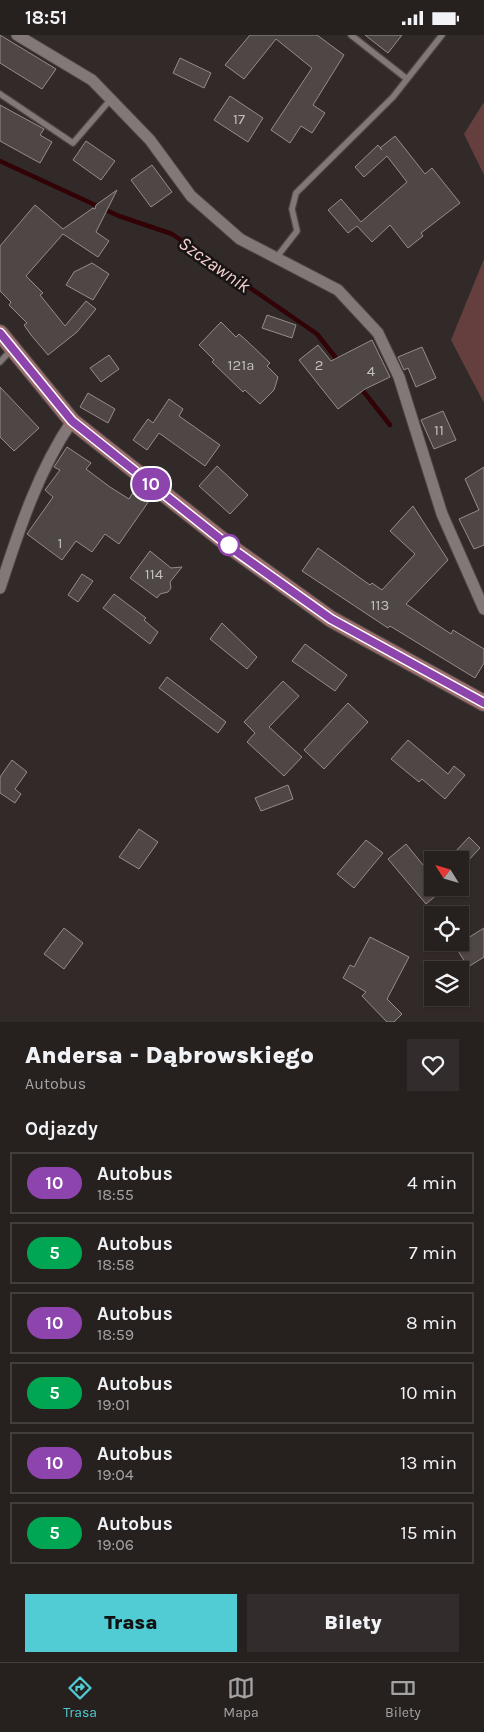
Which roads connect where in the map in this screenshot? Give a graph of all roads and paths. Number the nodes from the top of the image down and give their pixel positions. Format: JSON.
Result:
{"nodes":[{"id":1,"x":17,"y":35,"type":"edge"},
{"id":2,"x":351,"y":35,"type":"edge"},
{"id":3,"x":442,"y":35,"type":"edge"},
{"id":4,"x":408,"y":79,"type":"junction"},
{"id":5,"x":0,"y":94,"type":"edge"},
{"id":6,"x":111,"y":99,"type":"junction"},
{"id":7,"x":276,"y":258,"type":"junction"},
{"id":8,"x":0,"y":333,"type":"edge"},
{"id":9,"x":12,"y":349,"type":"junction"},
{"id":10,"x":0,"y":362,"type":"edge"},
{"id":11,"x":72,"y":421,"type":"junction"},
{"id":12,"x":0,"y":588,"type":"edge"},
{"id":13,"x":484,"y":609,"type":"edge"},
{"id":14,"x":484,"y":703,"type":"edge"}],
"edges":[{"from":1,"to":6,"type":"street"},
{"from":2,"to":4,"type":"lane"},
{"from":3,"to":4,"type":"lane"},
{"from":4,"to":7,"type":"lane"},
{"from":5,"to":6,"type":"lane"},
{"from":6,"to":7,"type":"street"},
{"from":7,"to":13,"type":"street"},
{"from":8,"to":9,"type":"street"},
{"from":9,"to":10,"type":"lane"},
{"from":9,"to":11,"type":"street"},
{"from":11,"to":12,"type":"street"},
{"from":11,"to":14,"type":"street"}]}
